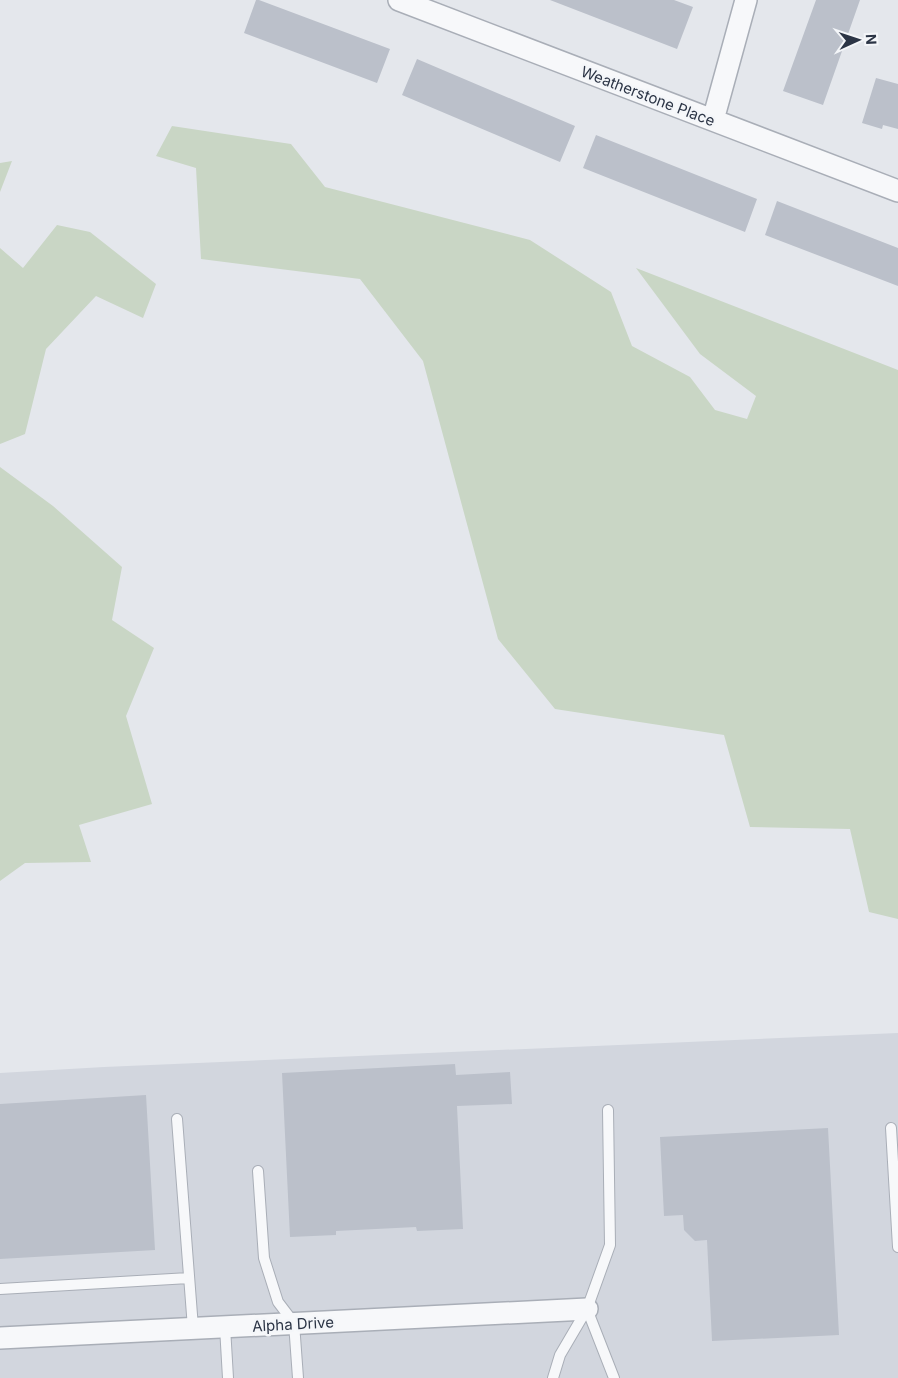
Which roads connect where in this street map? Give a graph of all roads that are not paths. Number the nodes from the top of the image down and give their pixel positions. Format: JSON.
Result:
{"nodes":[{"id":1,"x":399,"y":0,"type":"edge"},
{"id":2,"x":746,"y":0,"type":"edge"},
{"id":3,"x":713,"y":120,"type":"junction"},
{"id":4,"x":898,"y":191,"type":"edge"},
{"id":5,"x":608,"y":1110,"type":"dead end"},
{"id":6,"x":177,"y":1119,"type":"dead end"},
{"id":7,"x":891,"y":1128,"type":"dead end"},
{"id":8,"x":258,"y":1171,"type":"dead end"},
{"id":9,"x":898,"y":1247,"type":"edge"},
{"id":10,"x":189,"y":1278,"type":"junction"},
{"id":11,"x":0,"y":1289,"type":"edge"},
{"id":12,"x":587,"y":1309,"type":"junction"},
{"id":13,"x":294,"y":1323,"type":"junction"},
{"id":14,"x":225,"y":1327,"type":"junction"},
{"id":15,"x":193,"y":1328,"type":"junction"},
{"id":16,"x":0,"y":1338,"type":"edge"},
{"id":17,"x":228,"y":1378,"type":"edge"},
{"id":18,"x":298,"y":1378,"type":"edge"},
{"id":19,"x":553,"y":1378,"type":"edge"},
{"id":20,"x":614,"y":1378,"type":"edge"}],
"edges":[{"from":1,"to":3,"type":"street","name":"Weatherstone Place"},
{"from":2,"to":3,"type":"street"},
{"from":3,"to":4,"type":"street","name":"Weatherstone Place"},
{"from":5,"to":12,"type":"lane"},
{"from":6,"to":10,"type":"lane"},
{"from":7,"to":9,"type":"lane"},
{"from":8,"to":13,"type":"lane"},
{"from":10,"to":11,"type":"lane"},
{"from":10,"to":15,"type":"lane"},
{"from":12,"to":13,"type":"street","name":"Alpha Drive"},
{"from":12,"to":19,"type":"lane"},
{"from":12,"to":20,"type":"lane"},
{"from":13,"to":14,"type":"street","name":"Alpha Drive"},
{"from":13,"to":18,"type":"lane"},
{"from":14,"to":15,"type":"street","name":"Alpha Drive"},
{"from":14,"to":17,"type":"lane"},
{"from":15,"to":16,"type":"street","name":"Alpha Drive"}]}
